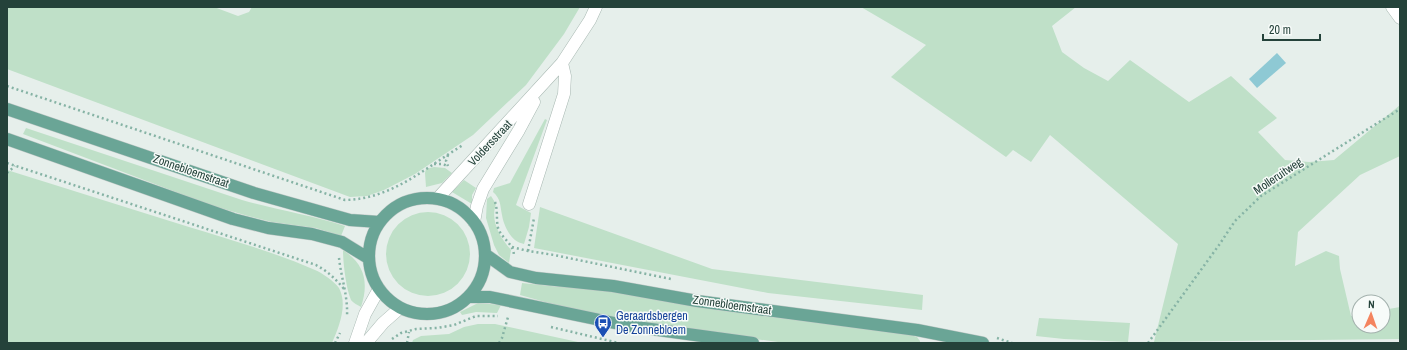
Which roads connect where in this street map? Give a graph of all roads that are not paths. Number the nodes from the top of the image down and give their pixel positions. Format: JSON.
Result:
{"nodes":[{"id":1,"x":596,"y":7,"type":"edge"},
{"id":2,"x":1392,"y":7,"type":"edge"},
{"id":3,"x":1400,"y":18,"type":"edge"},
{"id":4,"x":562,"y":63,"type":"junction"},
{"id":5,"x":542,"y":87,"type":"junction"},
{"id":6,"x":7,"y":109,"type":"edge"},
{"id":7,"x":7,"y":139,"type":"edge"},
{"id":8,"x":438,"y":198,"type":"junction"},
{"id":9,"x":529,"y":204,"type":"road end"},
{"id":10,"x":379,"y":222,"type":"junction"},
{"id":11,"x":474,"y":222,"type":"junction"},
{"id":12,"x":485,"y":254,"type":"junction"},
{"id":13,"x":368,"y":258,"type":"junction"},
{"id":14,"x":379,"y":289,"type":"junction"},
{"id":15,"x":468,"y":297,"type":"junction"},
{"id":16,"x":400,"y":308,"type":"junction"},
{"id":17,"x":920,"y":331,"type":"junction"},
{"id":18,"x":355,"y":343,"type":"edge"},
{"id":19,"x":366,"y":343,"type":"edge"},
{"id":20,"x":753,"y":343,"type":"edge"},
{"id":21,"x":931,"y":343,"type":"edge"},
{"id":22,"x":983,"y":343,"type":"edge"}],
"edges":[{"from":1,"to":4,"type":"street","name":"Voldersstraat"},
{"from":2,"to":3,"type":"street"},
{"from":4,"to":5,"type":"street","name":"Voldersstraat"},
{"from":4,"to":9,"type":"street"},
{"from":5,"to":8,"type":"street","name":"Voldersstraat"},
{"from":5,"to":11,"type":"street","name":"Voldersstraat"},
{"from":6,"to":10,"type":"main road","name":"Zonnebloemstraat"},
{"from":7,"to":13,"type":"main road"},
{"from":8,"to":10,"type":"main road"},
{"from":8,"to":11,"type":"main road"},
{"from":10,"to":13,"type":"main road"},
{"from":11,"to":12,"type":"main road"},
{"from":12,"to":15,"type":"main road"},
{"from":12,"to":17,"type":"main road","name":"Zonnebloemstraat"},
{"from":13,"to":14,"type":"main road"},
{"from":14,"to":16,"type":"main road"},
{"from":14,"to":18,"type":"street"},
{"from":15,"to":16,"type":"main road"},
{"from":15,"to":20,"type":"main road"},
{"from":16,"to":19,"type":"street"},
{"from":17,"to":21,"type":"main road"},
{"from":17,"to":22,"type":"main road","name":"Zonnebloemstraat"}]}
